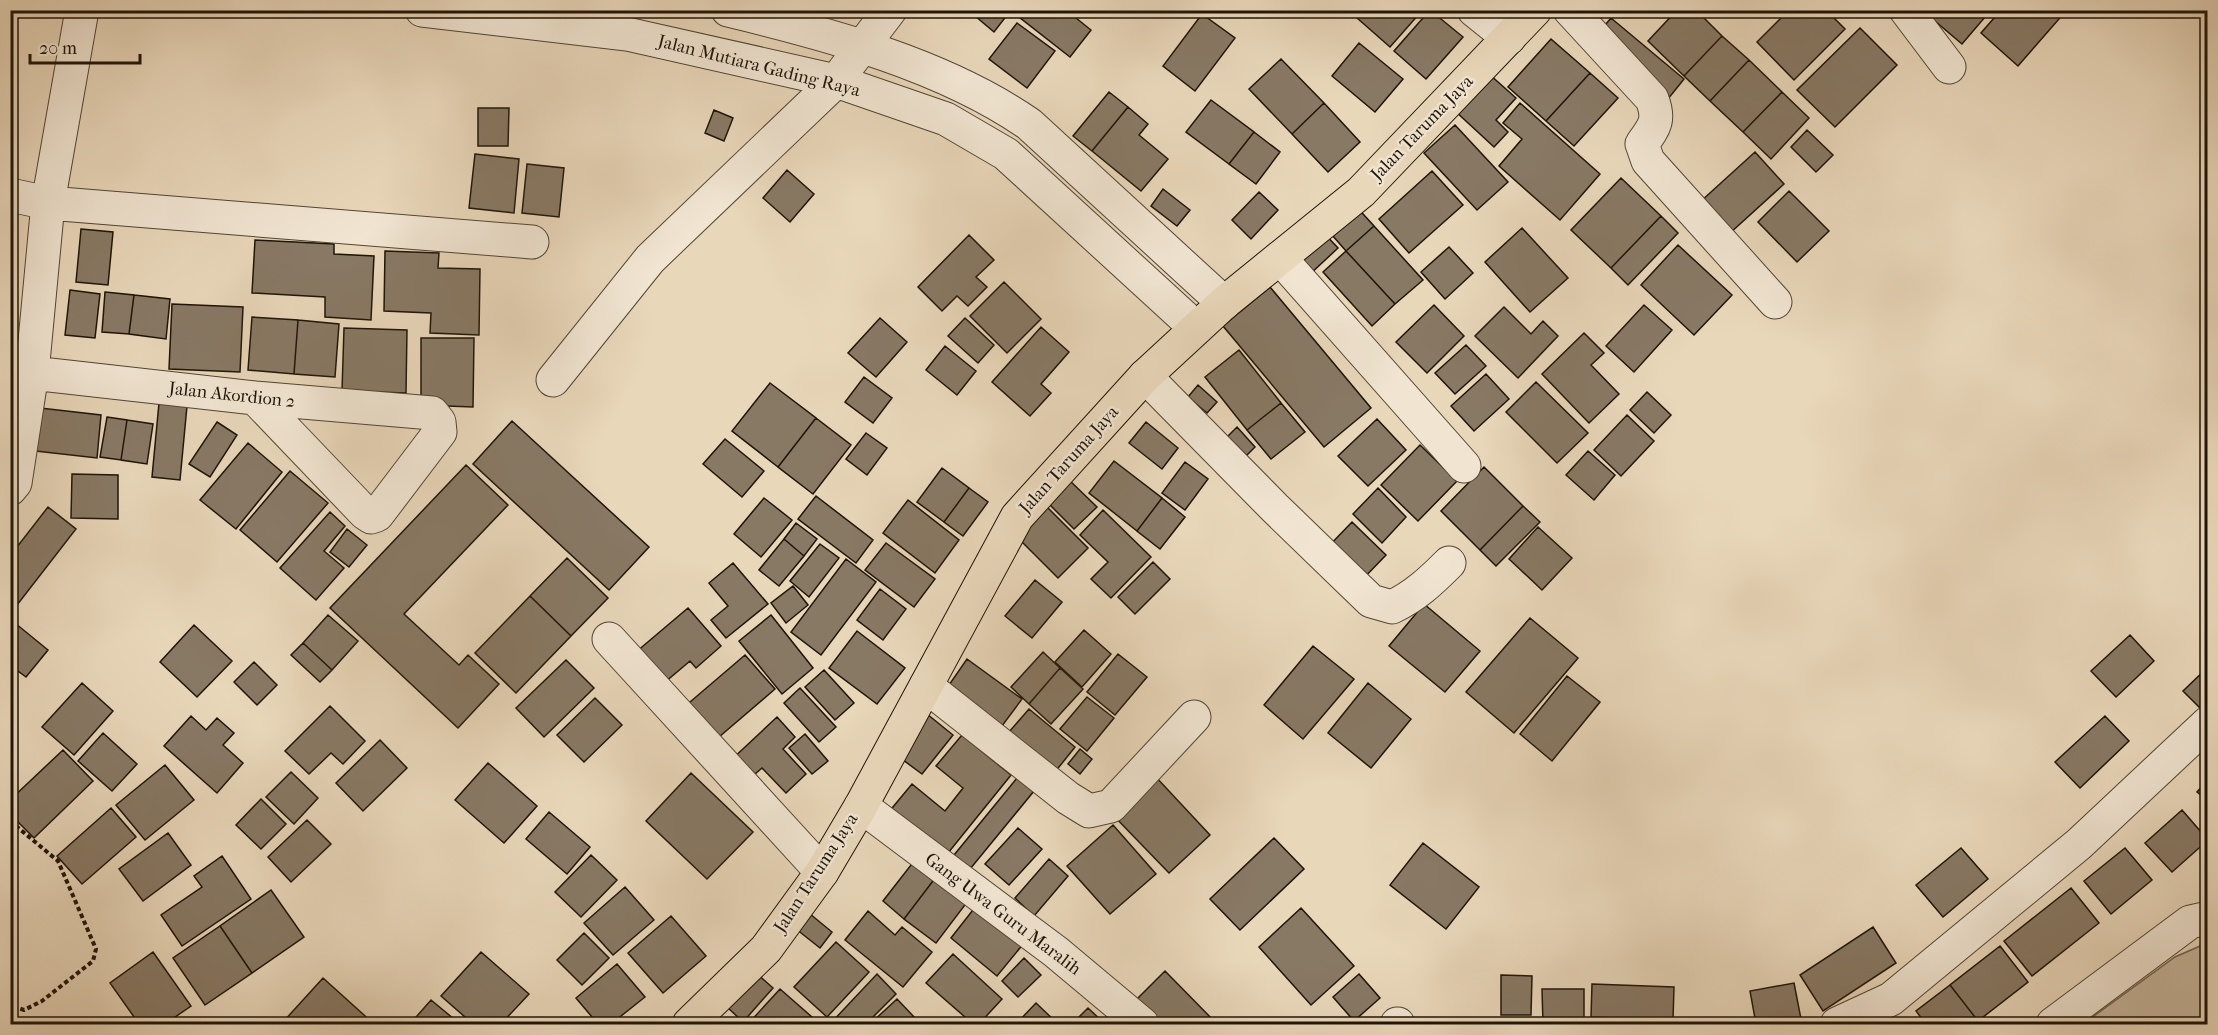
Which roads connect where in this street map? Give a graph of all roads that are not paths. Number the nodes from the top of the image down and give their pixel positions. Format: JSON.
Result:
{"nodes":[{"id":1,"x":82,"y":10,"type":"edge"},
{"id":2,"x":422,"y":10,"type":"edge"},
{"id":3,"x":728,"y":10,"type":"edge"},
{"id":4,"x":890,"y":10,"type":"edge"},
{"id":5,"x":1474,"y":10,"type":"edge"},
{"id":6,"x":1535,"y":10,"type":"edge"},
{"id":7,"x":1570,"y":10,"type":"edge"},
{"id":8,"x":1906,"y":10,"type":"edge"},
{"id":9,"x":1509,"y":38,"type":"junction"},
{"id":10,"x":862,"y":47,"type":"junction"},
{"id":11,"x":1949,"y":67,"type":"dead end"},
{"id":12,"x":836,"y":81,"type":"junction"},
{"id":13,"x":1029,"y":124,"type":"junction"},
{"id":14,"x":1006,"y":154,"type":"junction"},
{"id":15,"x":22,"y":202,"type":"edge"},
{"id":16,"x":532,"y":242,"type":"dead end"},
{"id":17,"x":1280,"y":258,"type":"junction"},
{"id":18,"x":1224,"y":303,"type":"junction"},
{"id":19,"x":1775,"y":303,"type":"dead end"},
{"id":20,"x":1196,"y":328,"type":"junction"},
{"id":21,"x":32,"y":374,"type":"junction"},
{"id":22,"x":1145,"y":376,"type":"junction"},
{"id":23,"x":553,"y":380,"type":"dead end"},
{"id":24,"x":255,"y":398,"type":"junction"},
{"id":25,"x":1464,"y":466,"type":"dead end"},
{"id":26,"x":12,"y":484,"type":"edge"},
{"id":27,"x":1449,"y":563,"type":"dead end"},
{"id":28,"x":609,"y":639,"type":"dead end"},
{"id":29,"x":926,"y":686,"type":"junction"},
{"id":30,"x":1194,"y":717,"type":"dead end"},
{"id":31,"x":2208,"y":723,"type":"edge"},
{"id":32,"x":861,"y":806,"type":"junction"},
{"id":33,"x":822,"y":872,"type":"junction"},
{"id":34,"x":2208,"y":918,"type":"edge"},
{"id":35,"x":689,"y":1024,"type":"edge"},
{"id":36,"x":1142,"y":1024,"type":"edge"},
{"id":37,"x":1837,"y":1024,"type":"edge"},
{"id":38,"x":2053,"y":1024,"type":"edge"}],
"edges":[{"from":1,"to":15,"type":"street"},
{"from":2,"to":12,"type":"street","name":"Jalan Mutiara Gading Raya"},
{"from":3,"to":10,"type":"street"},
{"from":4,"to":10,"type":"street"},
{"from":5,"to":9,"type":"street"},
{"from":6,"to":9,"type":"main road","name":"Jalan Taruma Jaya"},
{"from":7,"to":19,"type":"street"},
{"from":8,"to":11,"type":"street"},
{"from":9,"to":17,"type":"main road","name":"Jalan Taruma Jaya"},
{"from":10,"to":12,"type":"street"},
{"from":10,"to":13,"type":"street"},
{"from":12,"to":14,"type":"street","name":"Jalan Mutiara Gading Raya"},
{"from":12,"to":23,"type":"street"},
{"from":13,"to":14,"type":"street"},
{"from":13,"to":18,"type":"street"},
{"from":14,"to":20,"type":"street","name":"Jalan Mutiara Gading Raya"},
{"from":15,"to":16,"type":"street"},
{"from":15,"to":21,"type":"street"},
{"from":17,"to":18,"type":"main road","name":"Jalan Taruma Jaya"},
{"from":17,"to":25,"type":"street"},
{"from":18,"to":20,"type":"main road","name":"Jalan Taruma Jaya"},
{"from":20,"to":22,"type":"main road","name":"Jalan Taruma Jaya"},
{"from":21,"to":24,"type":"street","name":"Jalan Akordion 2"},
{"from":21,"to":26,"type":"street"},
{"from":22,"to":27,"type":"street"},
{"from":22,"to":29,"type":"main road","name":"Jalan Taruma Jaya"},
{"from":24,"to":24,"type":"street","name":"Jalan Akordion 2"},
{"from":28,"to":33,"type":"street"},
{"from":29,"to":30,"type":"street"},
{"from":29,"to":32,"type":"main road","name":"Jalan Taruma Jaya"},
{"from":31,"to":37,"type":"street"},
{"from":32,"to":33,"type":"main road","name":"Jalan Taruma Jaya"},
{"from":32,"to":36,"type":"street","name":"Gang Uwa Guru Maralih"},
{"from":33,"to":35,"type":"main road","name":"Jalan Taruma Jaya"},
{"from":34,"to":38,"type":"street"}]}
